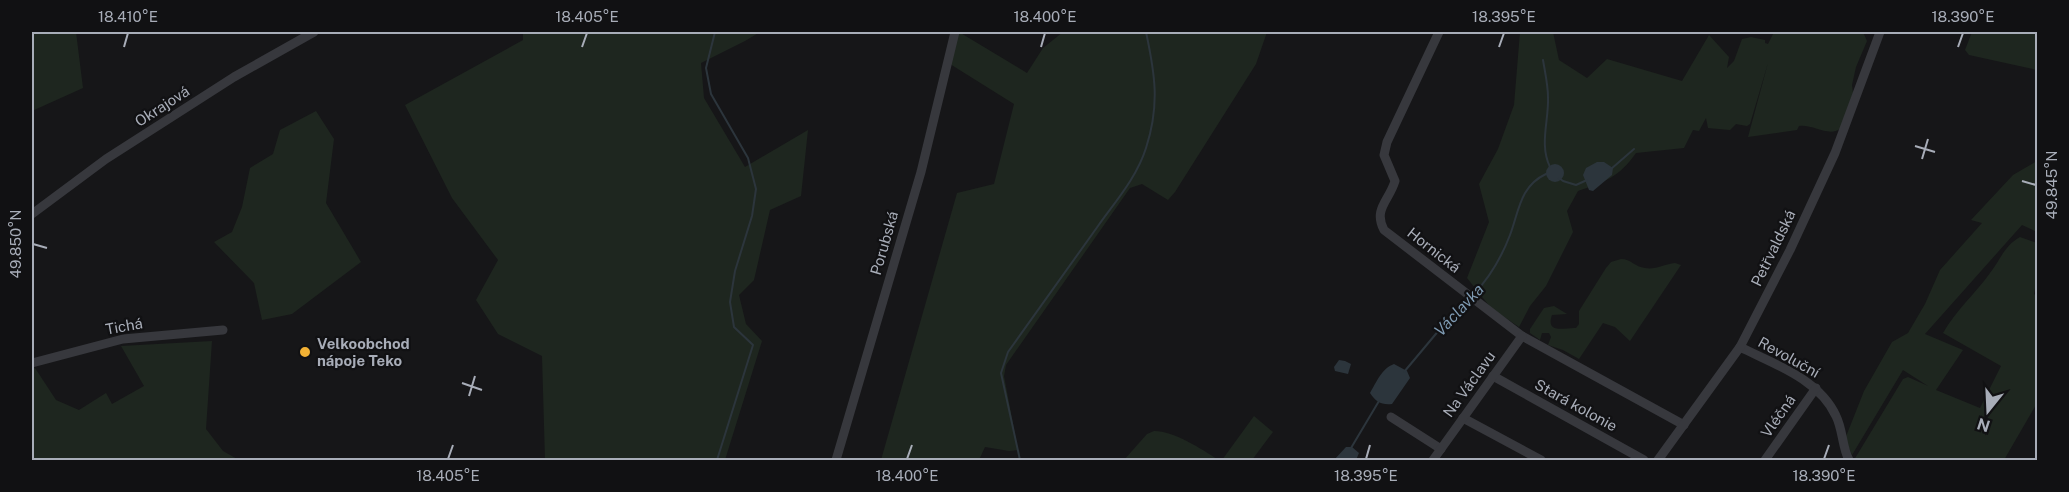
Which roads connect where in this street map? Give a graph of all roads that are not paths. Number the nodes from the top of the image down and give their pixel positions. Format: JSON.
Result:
{"nodes":[{"id":1,"x":314,"y":32,"type":"edge"},
{"id":2,"x":955,"y":32,"type":"edge"},
{"id":3,"x":1439,"y":32,"type":"edge"},
{"id":4,"x":1880,"y":32,"type":"edge"},
{"id":5,"x":32,"y":214,"type":"edge"},
{"id":6,"x":223,"y":330,"type":"dead end"},
{"id":7,"x":1522,"y":336,"type":"junction"},
{"id":8,"x":1740,"y":347,"type":"junction"},
{"id":9,"x":32,"y":363,"type":"edge"},
{"id":10,"x":1493,"y":376,"type":"junction"},
{"id":11,"x":1816,"y":388,"type":"junction"},
{"id":12,"x":1391,"y":417,"type":"dead end"},
{"id":13,"x":1463,"y":418,"type":"junction"},
{"id":14,"x":1684,"y":425,"type":"junction"},
{"id":15,"x":1441,"y":449,"type":"junction"},
{"id":16,"x":836,"y":460,"type":"edge"},
{"id":17,"x":1435,"y":460,"type":"edge"},
{"id":18,"x":1541,"y":460,"type":"edge"},
{"id":19,"x":1644,"y":460,"type":"edge"},
{"id":20,"x":1659,"y":460,"type":"edge"},
{"id":21,"x":1765,"y":460,"type":"edge"},
{"id":22,"x":1849,"y":460,"type":"edge"}],
"edges":[{"from":1,"to":5,"type":"street","name":"Okrajová"},
{"from":2,"to":16,"type":"street","name":"Porubská"},
{"from":3,"to":7,"type":"street","name":"Hornická"},
{"from":4,"to":8,"type":"street","name":"Petřvaldská"},
{"from":6,"to":9,"type":"street","name":"Tichá"},
{"from":7,"to":10,"type":"street","name":"Na Václavu"},
{"from":7,"to":14,"type":"street","name":"Hornická"},
{"from":8,"to":11,"type":"street","name":"Revoluční"},
{"from":8,"to":14,"type":"street","name":"Petřvaldská"},
{"from":10,"to":13,"type":"street","name":"Na Václavu"},
{"from":10,"to":19,"type":"street","name":"Stará kolonie"},
{"from":11,"to":21,"type":"street","name":"Vléčná"},
{"from":11,"to":22,"type":"street","name":"Revoluční"},
{"from":12,"to":15,"type":"street"},
{"from":13,"to":15,"type":"street","name":"Na Václavu"},
{"from":13,"to":18,"type":"street"},
{"from":14,"to":20,"type":"street","name":"Petřvaldská"},
{"from":15,"to":17,"type":"street","name":"Na Václavu"}]}
